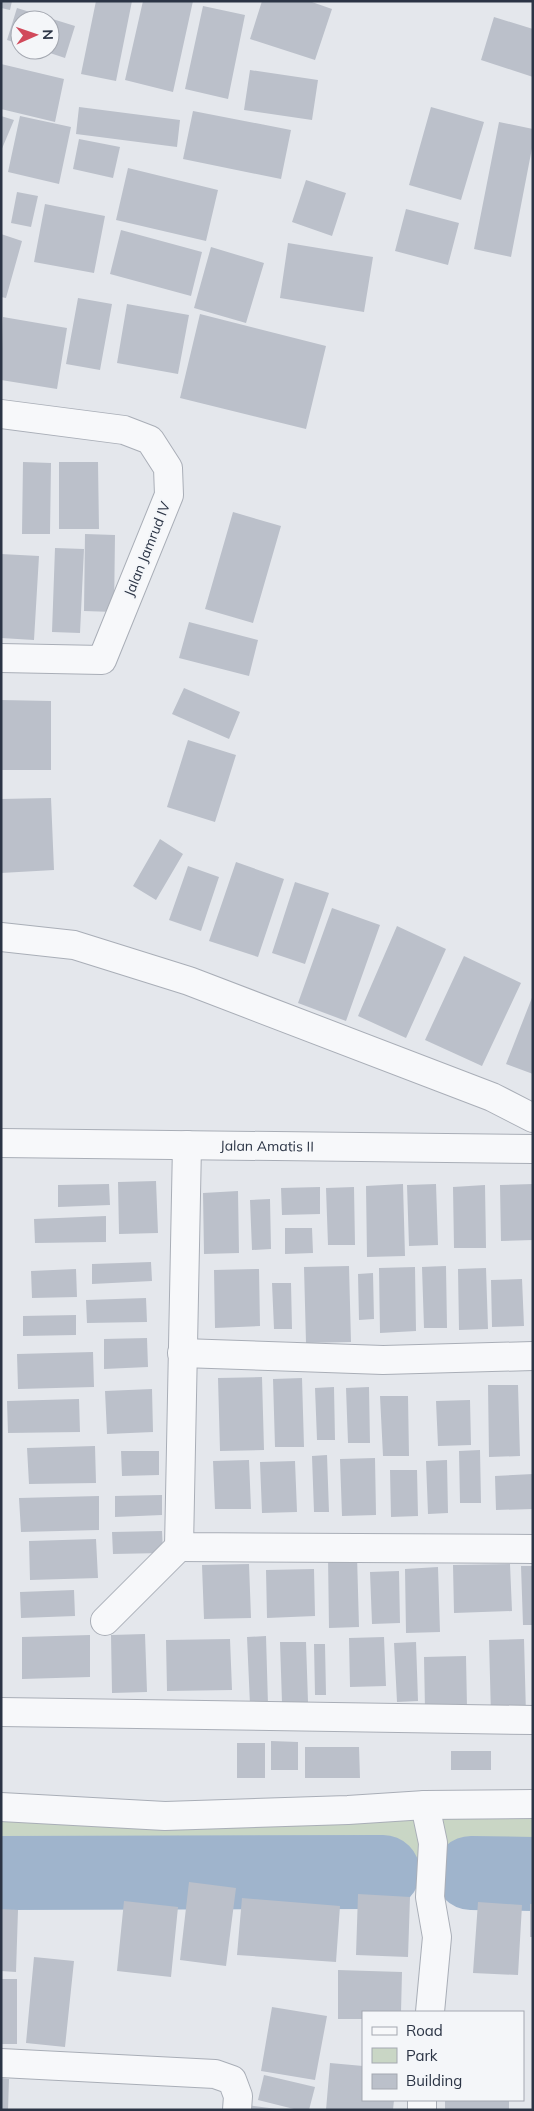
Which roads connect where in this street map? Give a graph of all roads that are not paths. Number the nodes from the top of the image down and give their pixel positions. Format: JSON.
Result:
{"nodes":[{"id":1,"x":1,"y":414,"type":"edge"},
{"id":2,"x":1,"y":658,"type":"edge"},
{"id":3,"x":1,"y":937,"type":"edge"},
{"id":4,"x":533,"y":1118,"type":"edge"},
{"id":5,"x":1,"y":1144,"type":"edge"},
{"id":6,"x":187,"y":1146,"type":"junction"},
{"id":7,"x":533,"y":1149,"type":"edge"},
{"id":8,"x":182,"y":1353,"type":"junction"},
{"id":9,"x":533,"y":1356,"type":"edge"},
{"id":10,"x":179,"y":1547,"type":"junction"},
{"id":11,"x":533,"y":1549,"type":"edge"},
{"id":12,"x":105,"y":1621,"type":"dead end"},
{"id":13,"x":1,"y":1712,"type":"edge"},
{"id":14,"x":533,"y":1720,"type":"edge"},
{"id":15,"x":533,"y":1804,"type":"edge"},
{"id":16,"x":425,"y":1805,"type":"junction"},
{"id":17,"x":1,"y":1807,"type":"edge"},
{"id":18,"x":430,"y":2011,"type":"edge"},
{"id":19,"x":1,"y":2063,"type":"edge"},
{"id":20,"x":237,"y":2110,"type":"edge"}],
"edges":[{"from":1,"to":2,"type":"street","name":"Jalan Jamrud IV"},
{"from":3,"to":4,"type":"street"},
{"from":5,"to":6,"type":"street","name":"Jalan Amatis II"},
{"from":6,"to":7,"type":"street","name":"Jalan Amatis II"},
{"from":6,"to":8,"type":"street"},
{"from":8,"to":9,"type":"street"},
{"from":8,"to":10,"type":"street"},
{"from":10,"to":11,"type":"street"},
{"from":10,"to":12,"type":"street"},
{"from":13,"to":14,"type":"street"},
{"from":15,"to":16,"type":"street"},
{"from":16,"to":17,"type":"street"},
{"from":16,"to":18,"type":"street"},
{"from":19,"to":20,"type":"street"}]}
